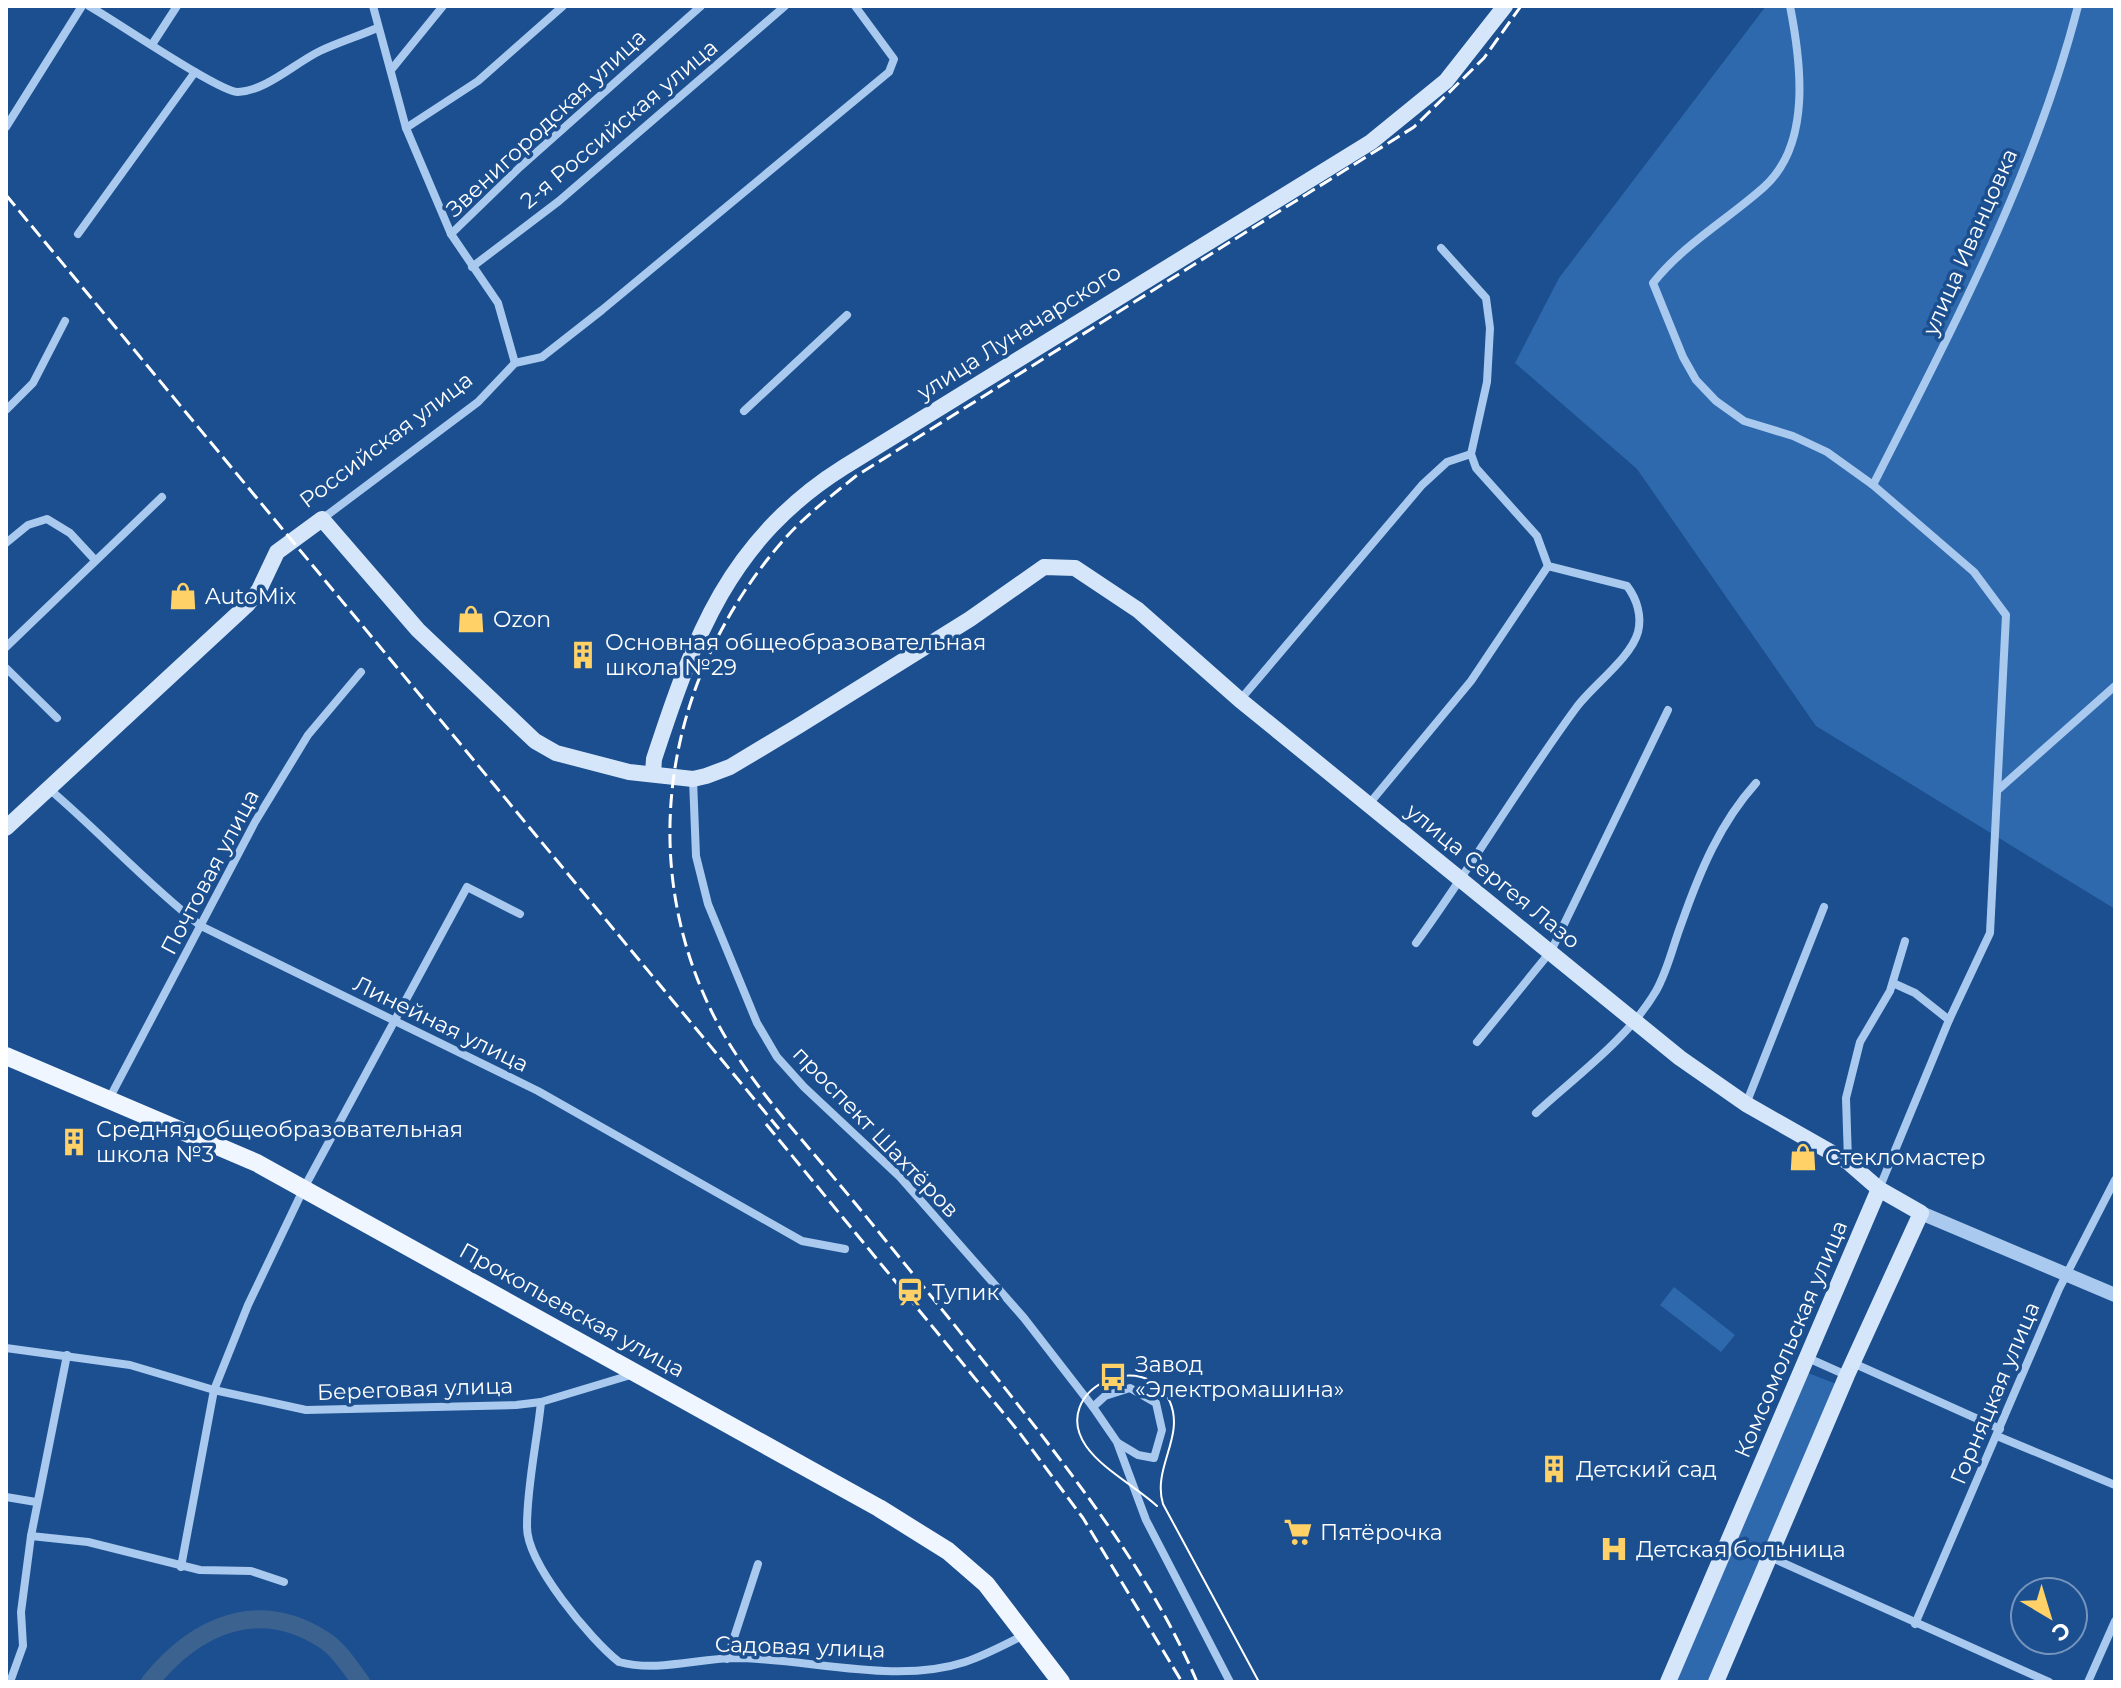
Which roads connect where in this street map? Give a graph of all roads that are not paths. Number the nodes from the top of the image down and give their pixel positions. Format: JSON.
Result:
{"nodes":[{"id":1,"x":82,"y":6,"type":"edge"},
{"id":2,"x":89,"y":6,"type":"edge"},
{"id":3,"x":177,"y":6,"type":"edge"},
{"id":4,"x":373,"y":6,"type":"edge"},
{"id":5,"x":443,"y":6,"type":"edge"},
{"id":6,"x":563,"y":6,"type":"edge"},
{"id":7,"x":701,"y":6,"type":"edge"},
{"id":8,"x":785,"y":6,"type":"edge"},
{"id":9,"x":855,"y":6,"type":"edge"},
{"id":10,"x":1505,"y":6,"type":"edge"},
{"id":11,"x":1790,"y":6,"type":"edge"},
{"id":12,"x":2078,"y":6,"type":"edge"},
{"id":13,"x":377,"y":28,"type":"junction"},
{"id":14,"x":153,"y":43,"type":"junction"},
{"id":15,"x":391,"y":70,"type":"junction"},
{"id":16,"x":195,"y":72,"type":"junction"},
{"id":17,"x":6,"y":127,"type":"edge"},
{"id":18,"x":406,"y":128,"type":"junction"},
{"id":19,"x":78,"y":234,"type":"dead end"},
{"id":20,"x":451,"y":234,"type":"junction"},
{"id":21,"x":1441,"y":248,"type":"dead end"},
{"id":22,"x":472,"y":267,"type":"junction"},
{"id":23,"x":847,"y":315,"type":"dead end"},
{"id":24,"x":65,"y":321,"type":"dead end"},
{"id":25,"x":515,"y":363,"type":"junction"},
{"id":26,"x":6,"y":410,"type":"edge"},
{"id":27,"x":744,"y":411,"type":"dead end"},
{"id":28,"x":1471,"y":454,"type":"junction"},
{"id":29,"x":1873,"y":485,"type":"junction"},
{"id":30,"x":162,"y":497,"type":"dead end"},
{"id":31,"x":322,"y":519,"type":"junction"},
{"id":32,"x":6,"y":543,"type":"edge"},
{"id":33,"x":95,"y":560,"type":"junction"},
{"id":34,"x":1548,"y":566,"type":"junction"},
{"id":35,"x":6,"y":647,"type":"edge"},
{"id":36,"x":6,"y":668,"type":"edge"},
{"id":37,"x":361,"y":672,"type":"dead end"},
{"id":38,"x":2115,"y":686,"type":"edge"},
{"id":39,"x":1240,"y":700,"type":"junction"},
{"id":40,"x":1668,"y":710,"type":"dead end"},
{"id":41,"x":57,"y":718,"type":"dead end"},
{"id":42,"x":653,"y":773,"type":"junction"},
{"id":43,"x":693,"y":779,"type":"junction"},
{"id":44,"x":1756,"y":783,"type":"dead end"},
{"id":45,"x":48,"y":788,"type":"junction"},
{"id":46,"x":1999,"y":789,"type":"junction"},
{"id":47,"x":1369,"y":804,"type":"junction"},
{"id":48,"x":6,"y":828,"type":"edge"},
{"id":49,"x":1462,"y":880,"type":"junction"},
{"id":50,"x":1824,"y":907,"type":"dead end"},
{"id":51,"x":520,"y":914,"type":"dead end"},
{"id":52,"x":201,"y":926,"type":"junction"},
{"id":53,"x":1905,"y":941,"type":"dead end"},
{"id":54,"x":1416,"y":943,"type":"dead end"},
{"id":55,"x":1551,"y":951,"type":"junction"},
{"id":56,"x":1893,"y":983,"type":"junction"},
{"id":57,"x":1949,"y":1020,"type":"junction"},
{"id":58,"x":1635,"y":1021,"type":"junction"},
{"id":59,"x":393,"y":1022,"type":"junction"},
{"id":60,"x":1477,"y":1042,"type":"dead end"},
{"id":61,"x":6,"y":1056,"type":"edge"},
{"id":62,"x":108,"y":1101,"type":"junction"},
{"id":63,"x":1746,"y":1104,"type":"junction"},
{"id":64,"x":1536,"y":1113,"type":"dead end"},
{"id":65,"x":1848,"y":1162,"type":"junction"},
{"id":66,"x":2115,"y":1180,"type":"edge"},
{"id":67,"x":304,"y":1188,"type":"junction"},
{"id":68,"x":1879,"y":1189,"type":"junction"},
{"id":69,"x":1921,"y":1213,"type":"junction"},
{"id":70,"x":845,"y":1249,"type":"dead end"},
{"id":71,"x":2067,"y":1276,"type":"junction"},
{"id":72,"x":2115,"y":1295,"type":"edge"},
{"id":73,"x":6,"y":1348,"type":"edge"},
{"id":74,"x":67,"y":1355,"type":"junction"},
{"id":75,"x":1808,"y":1358,"type":"junction"},
{"id":76,"x":1850,"y":1369,"type":"junction"},
{"id":77,"x":635,"y":1373,"type":"junction"},
{"id":78,"x":214,"y":1390,"type":"junction"},
{"id":79,"x":541,"y":1402,"type":"junction"},
{"id":80,"x":1093,"y":1407,"type":"junction"},
{"id":81,"x":1999,"y":1432,"type":"junction"},
{"id":82,"x":1117,"y":1442,"type":"junction"},
{"id":83,"x":2115,"y":1485,"type":"edge"},
{"id":84,"x":6,"y":1497,"type":"edge"},
{"id":85,"x":36,"y":1502,"type":"junction"},
{"id":86,"x":31,"y":1536,"type":"junction"},
{"id":87,"x":1770,"y":1557,"type":"junction"},
{"id":88,"x":758,"y":1564,"type":"dead end"},
{"id":89,"x":181,"y":1567,"type":"junction"},
{"id":90,"x":284,"y":1582,"type":"dead end"},
{"id":91,"x":2115,"y":1621,"type":"edge"},
{"id":92,"x":1915,"y":1624,"type":"junction"},
{"id":93,"x":1027,"y":1634,"type":"junction"},
{"id":94,"x":727,"y":1659,"type":"junction"},
{"id":95,"x":10,"y":1682,"type":"edge"},
{"id":96,"x":1061,"y":1682,"type":"edge"},
{"id":97,"x":1230,"y":1682,"type":"edge"},
{"id":98,"x":1668,"y":1682,"type":"edge"},
{"id":99,"x":1716,"y":1682,"type":"edge"},
{"id":100,"x":2049,"y":1682,"type":"edge"},
{"id":101,"x":2088,"y":1682,"type":"edge"}],
"edges":[{"from":1,"to":17,"type":"street"},
{"from":2,"to":14,"type":"street"},
{"from":3,"to":14,"type":"street"},
{"from":4,"to":13,"type":"street"},
{"from":5,"to":15,"type":"street"},
{"from":6,"to":18,"type":"street"},
{"from":7,"to":20,"type":"street","name":"Звенигородская улица"},
{"from":8,"to":22,"type":"street","name":"2-я Российская улица"},
{"from":9,"to":25,"type":"street","name":"Российская улица"},
{"from":10,"to":42,"type":"main road","name":"улица Луначарского"},
{"from":11,"to":29,"type":"street"},
{"from":12,"to":29,"type":"street","name":"улица Иванцовка"},
{"from":13,"to":15,"type":"street"},
{"from":13,"to":16,"type":"street"},
{"from":14,"to":16,"type":"street"},
{"from":15,"to":18,"type":"street"},
{"from":16,"to":19,"type":"street"},
{"from":18,"to":20,"type":"street"},
{"from":20,"to":22,"type":"street"},
{"from":21,"to":28,"type":"street"},
{"from":22,"to":25,"type":"street"},
{"from":23,"to":27,"type":"street"},
{"from":24,"to":26,"type":"street"},
{"from":25,"to":31,"type":"street","name":"Российская улица"},
{"from":28,"to":34,"type":"street"},
{"from":28,"to":39,"type":"street"},
{"from":29,"to":46,"type":"street"},
{"from":30,"to":33,"type":"street"},
{"from":31,"to":42,"type":"main road"},
{"from":31,"to":45,"type":"main road","name":"Российская улица"},
{"from":32,"to":33,"type":"street"},
{"from":33,"to":35,"type":"street"},
{"from":34,"to":47,"type":"street"},
{"from":34,"to":49,"type":"street"},
{"from":36,"to":41,"type":"street"},
{"from":37,"to":52,"type":"street","name":"Почтовая улица"},
{"from":38,"to":46,"type":"street"},
{"from":39,"to":43,"type":"main road","name":"улица Сергея Лазо"},
{"from":39,"to":47,"type":"main road","name":"улица Сергея Лазо"},
{"from":40,"to":55,"type":"street"},
{"from":42,"to":43,"type":"main road"},
{"from":43,"to":80,"type":"street","name":"проспект Шахтёров"},
{"from":44,"to":58,"type":"street"},
{"from":45,"to":48,"type":"main road","name":"Российская улица"},
{"from":45,"to":52,"type":"street","name":"Линейная улица"},
{"from":46,"to":57,"type":"street"},
{"from":47,"to":49,"type":"main road","name":"улица Сергея Лазо"},
{"from":49,"to":54,"type":"street"},
{"from":49,"to":55,"type":"main road","name":"улица Сергея Лазо"},
{"from":50,"to":63,"type":"street"},
{"from":51,"to":59,"type":"street"},
{"from":52,"to":59,"type":"street","name":"Линейная улица"},
{"from":52,"to":62,"type":"street","name":"Почтовая улица"},
{"from":53,"to":56,"type":"street"},
{"from":55,"to":58,"type":"main road","name":"улица Сергея Лазо"},
{"from":55,"to":60,"type":"street"},
{"from":56,"to":57,"type":"street"},
{"from":56,"to":65,"type":"street"},
{"from":57,"to":68,"type":"street"},
{"from":58,"to":63,"type":"main road","name":"улица Сергея Лазо"},
{"from":58,"to":64,"type":"street"},
{"from":59,"to":67,"type":"street"},
{"from":59,"to":70,"type":"street","name":"Линейная улица"},
{"from":61,"to":62,"type":"main road","name":"Прокопьевская улица"},
{"from":62,"to":67,"type":"main road","name":"Прокопьевская улица"},
{"from":63,"to":65,"type":"main road","name":"улица Сергея Лазо"},
{"from":65,"to":68,"type":"main road","name":"улица Сергея Лазо"},
{"from":66,"to":71,"type":"street","name":"Горняцкая улица"},
{"from":67,"to":77,"type":"main road","name":"Прокопьевская улица"},
{"from":67,"to":78,"type":"street"},
{"from":68,"to":69,"type":"main road","name":"улица Сергея Лазо"},
{"from":68,"to":75,"type":"main road","name":"Комсомольская улица"},
{"from":69,"to":71,"type":"street"},
{"from":69,"to":76,"type":"main road"},
{"from":71,"to":72,"type":"street"},
{"from":71,"to":81,"type":"street","name":"Горняцкая улица"},
{"from":73,"to":74,"type":"street","name":"Береговая улица"},
{"from":74,"to":78,"type":"street","name":"Береговая улица"},
{"from":74,"to":85,"type":"street"},
{"from":75,"to":76,"type":"street"},
{"from":75,"to":98,"type":"main road","name":"Комсомольская улица"},
{"from":76,"to":81,"type":"street"},
{"from":76,"to":87,"type":"main road"},
{"from":77,"to":79,"type":"street","name":"Береговая улица"},
{"from":77,"to":93,"type":"main road","name":"Прокопьевская улица"},
{"from":78,"to":79,"type":"street","name":"Береговая улица"},
{"from":78,"to":89,"type":"street"},
{"from":79,"to":94,"type":"street","name":"Садовая улица"},
{"from":80,"to":82,"type":"street","name":"проспект Шахтёров"},
{"from":80,"to":82,"type":"street"},
{"from":81,"to":83,"type":"street"},
{"from":81,"to":92,"type":"street","name":"Горняцкая улица"},
{"from":82,"to":97,"type":"street","name":"проспект Шахтёров"},
{"from":84,"to":85,"type":"street"},
{"from":85,"to":86,"type":"street"},
{"from":86,"to":89,"type":"street"},
{"from":86,"to":95,"type":"street"},
{"from":87,"to":92,"type":"street"},
{"from":87,"to":99,"type":"main road"},
{"from":88,"to":94,"type":"street"},
{"from":89,"to":90,"type":"street"},
{"from":91,"to":101,"type":"street"},
{"from":92,"to":100,"type":"street"},
{"from":93,"to":94,"type":"street","name":"Садовая улица"},
{"from":93,"to":96,"type":"main road","name":"Прокопьевская улица"}]}
